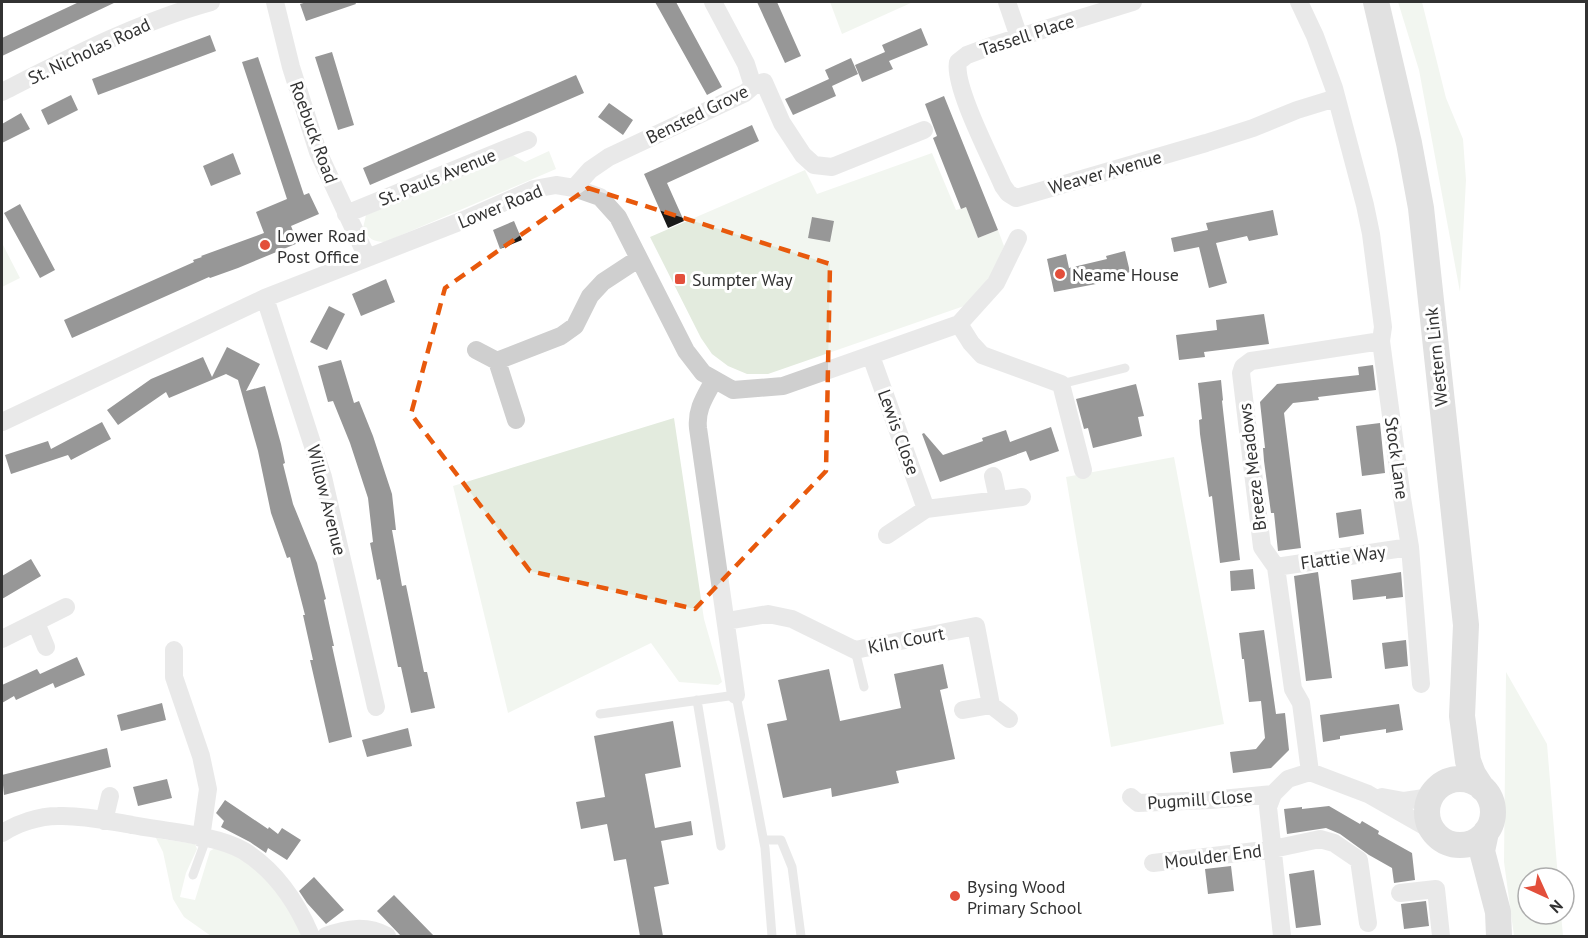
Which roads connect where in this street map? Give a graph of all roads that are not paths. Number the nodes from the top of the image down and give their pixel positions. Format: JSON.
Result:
{"nodes":[{"id":1,"x":211,"y":2,"type":"edge"},
{"id":2,"x":275,"y":2,"type":"edge"},
{"id":3,"x":713,"y":2,"type":"edge"},
{"id":4,"x":1007,"y":2,"type":"edge"},
{"id":5,"x":1133,"y":2,"type":"edge"},
{"id":6,"x":1299,"y":2,"type":"edge"},
{"id":7,"x":1376,"y":2,"type":"edge"},
{"id":8,"x":1019,"y":37,"type":"junction"},
{"id":9,"x":958,"y":62,"type":"joint"},
{"id":10,"x":753,"y":86,"type":"junction"},
{"id":11,"x":2,"y":92,"type":"edge"},
{"id":12,"x":1336,"y":98,"type":"junction"},
{"id":13,"x":924,"y":130,"type":"dead end"},
{"id":14,"x":528,"y":140,"type":"dead end"},
{"id":15,"x":574,"y":188,"type":"junction"},
{"id":16,"x":346,"y":214,"type":"junction"},
{"id":17,"x":1018,"y":238,"type":"dead end"},
{"id":18,"x":367,"y":257,"type":"junction"},
{"id":19,"x":638,"y":259,"type":"junction"},
{"id":20,"x":266,"y":298,"type":"junction"},
{"id":21,"x":959,"y":324,"type":"junction"},
{"id":22,"x":1381,"y":341,"type":"junction"},
{"id":23,"x":476,"y":350,"type":"dead end"},
{"id":24,"x":871,"y":356,"type":"junction"},
{"id":25,"x":497,"y":361,"type":"junction"},
{"id":26,"x":1125,"y":368,"type":"dead end"},
{"id":27,"x":714,"y":380,"type":"junction"},
{"id":28,"x":1061,"y":384,"type":"junction"},
{"id":29,"x":516,"y":420,"type":"dead end"},
{"id":30,"x":2,"y":422,"type":"edge"},
{"id":31,"x":1083,"y":470,"type":"dead end"},
{"id":32,"x":993,"y":476,"type":"dead end"},
{"id":33,"x":1022,"y":497,"type":"dead end"},
{"id":34,"x":998,"y":499,"type":"junction"},
{"id":35,"x":926,"y":509,"type":"junction"},
{"id":36,"x":887,"y":535,"type":"dead end"},
{"id":37,"x":1410,"y":547,"type":"junction"},
{"id":38,"x":1276,"y":567,"type":"junction"},
{"id":39,"x":66,"y":607,"type":"dead end"},
{"id":40,"x":727,"y":621,"type":"junction"},
{"id":41,"x":36,"y":623,"type":"junction"},
{"id":42,"x":2,"y":639,"type":"edge"},
{"id":43,"x":46,"y":647,"type":"dead end"},
{"id":44,"x":174,"y":650,"type":"dead end"},
{"id":45,"x":855,"y":650,"type":"junction"},
{"id":46,"x":1421,"y":684,"type":"dead end"},
{"id":47,"x":864,"y":687,"type":"dead end"},
{"id":48,"x":736,"y":695,"type":"junction"},
{"id":49,"x":697,"y":700,"type":"junction"},
{"id":50,"x":991,"y":705,"type":"junction"},
{"id":51,"x":376,"y":706,"type":"dead end"},
{"id":52,"x":963,"y":710,"type":"dead end"},
{"id":53,"x":600,"y":714,"type":"dead end"},
{"id":54,"x":1462,"y":716,"type":"junction"},
{"id":55,"x":1009,"y":719,"type":"dead end"},
{"id":56,"x":1310,"y":772,"type":"junction"},
{"id":57,"x":1482,"y":788,"type":"junction"},
{"id":58,"x":1434,"y":792,"type":"junction"},
{"id":59,"x":1273,"y":794,"type":"junction"},
{"id":60,"x":1368,"y":794,"type":"junction"},
{"id":61,"x":110,"y":796,"type":"dead end"},
{"id":62,"x":1131,"y":796,"type":"dead end"},
{"id":63,"x":104,"y":821,"type":"junction"},
{"id":64,"x":2,"y":832,"type":"edge"},
{"id":65,"x":1486,"y":832,"type":"junction"},
{"id":66,"x":1443,"y":837,"type":"junction"},
{"id":67,"x":203,"y":838,"type":"junction"},
{"id":68,"x":764,"y":840,"type":"junction"},
{"id":69,"x":721,"y":846,"type":"dead end"},
{"id":70,"x":1273,"y":849,"type":"junction"},
{"id":71,"x":1153,"y":863,"type":"dead end"},
{"id":72,"x":194,"y":875,"type":"dead end"},
{"id":73,"x":1400,"y":893,"type":"dead end"},
{"id":74,"x":1368,"y":923,"type":"dead end"},
{"id":75,"x":311,"y":936,"type":"edge"},
{"id":76,"x":326,"y":936,"type":"edge"},
{"id":77,"x":387,"y":936,"type":"edge"},
{"id":78,"x":772,"y":936,"type":"edge"},
{"id":79,"x":801,"y":936,"type":"edge"},
{"id":80,"x":1282,"y":936,"type":"edge"},
{"id":81,"x":1441,"y":936,"type":"edge"},
{"id":82,"x":1499,"y":936,"type":"edge"}],
"edges":[{"from":1,"to":11,"type":"street","name":"St. Nicholas Road"},
{"from":2,"to":16,"type":"street","name":"Roebuck Road"},
{"from":3,"to":10,"type":"street"},
{"from":4,"to":8,"type":"street"},
{"from":5,"to":8,"type":"street","name":"Tassell Place"},
{"from":6,"to":12,"type":"street","name":"Stock Lane"},
{"from":7,"to":54,"type":"main road","name":"Western Link"},
{"from":8,"to":9,"type":"street","name":"Tassell Place"},
{"from":9,"to":12,"type":"street","name":"Weaver Avenue"},
{"from":10,"to":13,"type":"street","name":"Bensted Grove"},
{"from":10,"to":15,"type":"street","name":"Bensted Grove"},
{"from":12,"to":22,"type":"street","name":"Stock Lane"},
{"from":14,"to":16,"type":"street","name":"St. Pauls Avenue"},
{"from":15,"to":18,"type":"street","name":"Lower Road"},
{"from":15,"to":19,"type":"street","name":"Lower Road"},
{"from":16,"to":18,"type":"street","name":"Roebuck Road"},
{"from":17,"to":21,"type":"street","name":"Lower Road"},
{"from":18,"to":20,"type":"street","name":"Lower Road"},
{"from":19,"to":25,"type":"street"},
{"from":19,"to":27,"type":"street","name":"Lower Road"},
{"from":20,"to":30,"type":"street","name":"Lower Road"},
{"from":20,"to":51,"type":"street","name":"Willow Avenue"},
{"from":21,"to":24,"type":"street","name":"Lower Road"},
{"from":21,"to":28,"type":"street"},
{"from":22,"to":37,"type":"street","name":"Stock Lane"},
{"from":22,"to":38,"type":"street","name":"Breeze Meadows"},
{"from":23,"to":25,"type":"street"},
{"from":24,"to":27,"type":"street","name":"Lower Road"},
{"from":24,"to":35,"type":"street","name":"Lewis Close"},
{"from":25,"to":29,"type":"street"},
{"from":26,"to":28,"type":"lane"},
{"from":27,"to":40,"type":"street"},
{"from":28,"to":31,"type":"street"},
{"from":32,"to":34,"type":"street"},
{"from":33,"to":34,"type":"street"},
{"from":34,"to":35,"type":"street"},
{"from":35,"to":36,"type":"street"},
{"from":37,"to":38,"type":"street","name":"Flattie Way"},
{"from":37,"to":46,"type":"street","name":"Stock Lane"},
{"from":38,"to":56,"type":"street","name":"Breeze Meadows"},
{"from":39,"to":41,"type":"street"},
{"from":40,"to":45,"type":"street","name":"Kiln Court"},
{"from":40,"to":48,"type":"street"},
{"from":41,"to":42,"type":"street"},
{"from":41,"to":43,"type":"street"},
{"from":44,"to":67,"type":"street"},
{"from":45,"to":47,"type":"lane"},
{"from":45,"to":50,"type":"street","name":"Kiln Court"},
{"from":48,"to":49,"type":"lane"},
{"from":48,"to":68,"type":"lane"},
{"from":49,"to":53,"type":"lane"},
{"from":49,"to":69,"type":"lane"},
{"from":50,"to":52,"type":"street"},
{"from":50,"to":55,"type":"street"},
{"from":54,"to":57,"type":"main road","name":"Western Link"},
{"from":54,"to":58,"type":"main road","name":"Western Link"},
{"from":56,"to":59,"type":"street"},
{"from":56,"to":60,"type":"street"},
{"from":57,"to":58,"type":"main road"},
{"from":57,"to":65,"type":"main road"},
{"from":58,"to":60,"type":"street"},
{"from":58,"to":66,"type":"main road"},
{"from":59,"to":62,"type":"street","name":"Pugmill Close"},
{"from":59,"to":70,"type":"street"},
{"from":60,"to":66,"type":"street"},
{"from":61,"to":63,"type":"street"},
{"from":63,"to":64,"type":"street"},
{"from":63,"to":67,"type":"street"},
{"from":65,"to":66,"type":"main road"},
{"from":65,"to":82,"type":"main road"},
{"from":66,"to":82,"type":"main road"},
{"from":67,"to":72,"type":"lane"},
{"from":67,"to":75,"type":"street"},
{"from":68,"to":78,"type":"lane"},
{"from":68,"to":79,"type":"lane"},
{"from":70,"to":71,"type":"street","name":"Moulder End"},
{"from":70,"to":74,"type":"street","name":"Moulder End"},
{"from":70,"to":80,"type":"street"},
{"from":73,"to":81,"type":"street"},
{"from":76,"to":77,"type":"street"}]}
